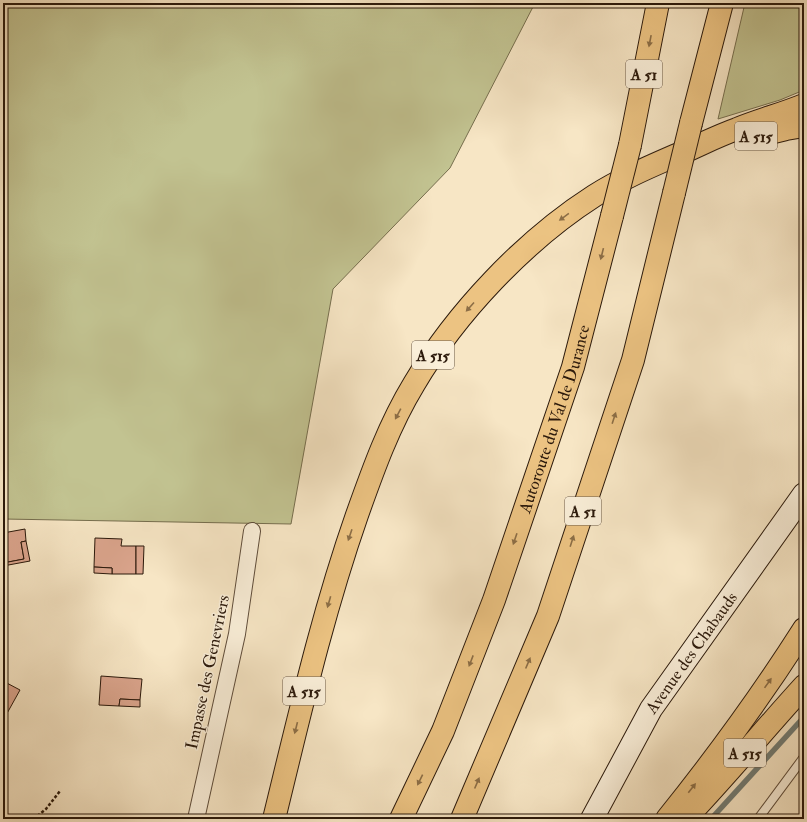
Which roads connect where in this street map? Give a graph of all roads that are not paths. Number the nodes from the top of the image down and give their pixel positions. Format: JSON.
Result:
{"nodes":[{"id":1,"x":658,"y":3,"type":"edge"},
{"id":2,"x":710,"y":3,"type":"edge"},
{"id":3,"x":722,"y":3,"type":"edge"},
{"id":4,"x":804,"y":105,"type":"edge"},
{"id":5,"x":691,"y":123,"type":"junction"},
{"id":6,"x":804,"y":126,"type":"edge"},
{"id":7,"x":661,"y":161,"type":"junction"},
{"id":8,"x":804,"y":494,"type":"edge"},
{"id":9,"x":252,"y":531,"type":"dead end"},
{"id":10,"x":804,"y":630,"type":"edge"},
{"id":11,"x":804,"y":686,"type":"edge"},
{"id":12,"x":804,"y":757,"type":"edge"},
{"id":13,"x":595,"y":811,"type":"edge"},
{"id":14,"x":196,"y":819,"type":"edge"},
{"id":15,"x":274,"y":819,"type":"edge"},
{"id":16,"x":401,"y":819,"type":"edge"},
{"id":17,"x":462,"y":819,"type":"edge"},
{"id":18,"x":668,"y":819,"type":"edge"},
{"id":19,"x":685,"y":819,"type":"edge"},
{"id":20,"x":758,"y":819,"type":"edge"}],
"edges":[{"from":1,"to":16,"type":"highway","name":"Autoroute du Val de Durance","number":"A 51","one_way":true,"bridge":true},
{"from":2,"to":5,"type":"highway","number":"A 51"},
{"from":3,"to":5,"type":"highway"},
{"from":4,"to":7,"type":"highway"},
{"from":17,"to":5,"type":"highway","number":"A 51","one_way":true,"bridge":true},
{"from":6,"to":7,"type":"highway","number":"A 515"},
{"from":7,"to":15,"type":"highway","number":"A 515","one_way":true},
{"from":8,"to":13,"type":"main road","name":"Avenue des Chabauds"},
{"from":9,"to":14,"type":"street","name":"Impasse des Genevriers"},
{"from":18,"to":10,"type":"highway","one_way":true},
{"from":11,"to":19,"type":"highway","number":"A 515"},
{"from":12,"to":20,"type":"lane"}]}
